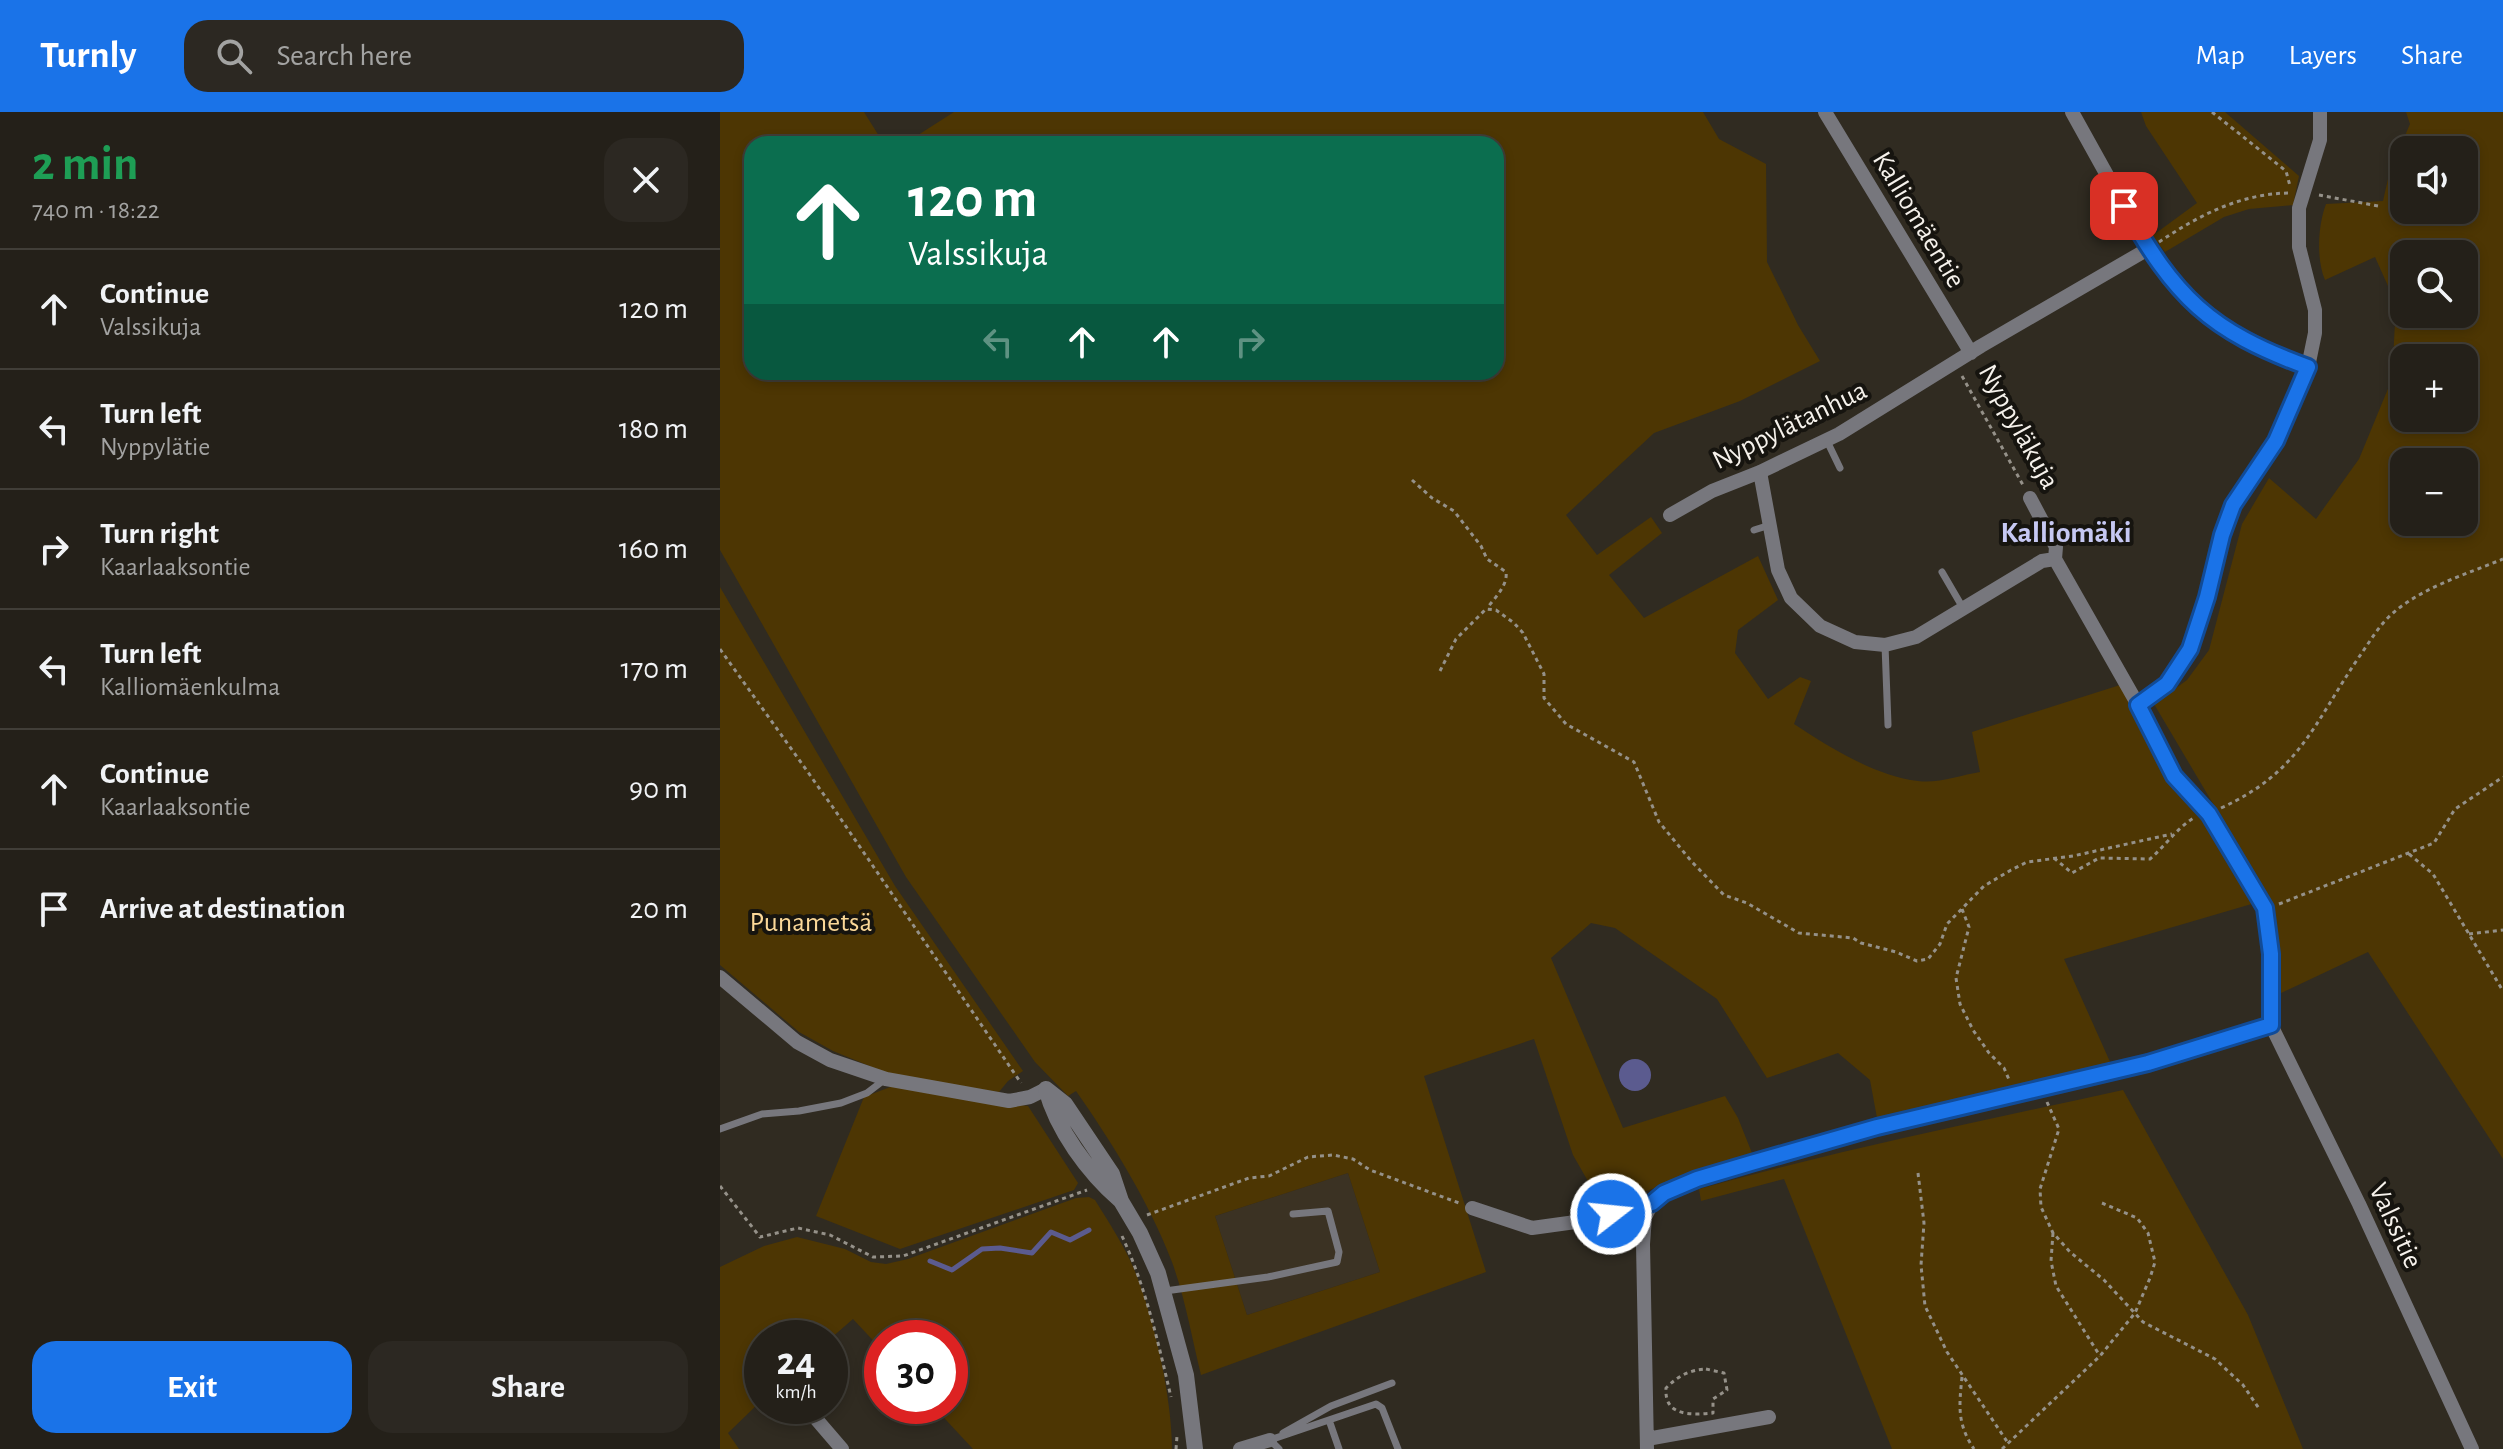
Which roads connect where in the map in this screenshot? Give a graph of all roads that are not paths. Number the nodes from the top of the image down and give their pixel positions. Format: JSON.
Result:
{"nodes":[{"id":1,"x":1825,"y":112,"type":"edge"},
{"id":2,"x":2072,"y":112,"type":"edge"},
{"id":3,"x":2320,"y":112,"type":"edge"},
{"id":4,"x":2148,"y":249,"type":"junction"},
{"id":5,"x":1971,"y":353,"type":"junction"},
{"id":6,"x":2308,"y":367,"type":"junction"},
{"id":7,"x":1827,"y":441,"type":"junction"},
{"id":8,"x":1840,"y":468,"type":"dead end"},
{"id":9,"x":1760,"y":472,"type":"junction"},
{"id":10,"x":2030,"y":498,"type":"road end"},
{"id":11,"x":1670,"y":515,"type":"dead end"},
{"id":12,"x":1770,"y":525,"type":"junction"},
{"id":13,"x":1754,"y":530,"type":"dead end"},
{"id":14,"x":2055,"y":559,"type":"junction"},
{"id":15,"x":1942,"y":572,"type":"dead end"},
{"id":16,"x":1964,"y":610,"type":"junction"},
{"id":17,"x":1885,"y":645,"type":"junction"},
{"id":18,"x":2138,"y":705,"type":"junction"},
{"id":19,"x":1888,"y":725,"type":"dead end"},
{"id":20,"x":720,"y":977,"type":"edge"},
{"id":21,"x":2271,"y":1025,"type":"junction"},
{"id":22,"x":886,"y":1079,"type":"junction"},
{"id":23,"x":1038,"y":1093,"type":"joint"},
{"id":24,"x":720,"y":1129,"type":"edge"},
{"id":25,"x":1652,"y":1203,"type":"junction"},
{"id":26,"x":1472,"y":1208,"type":"road end"},
{"id":27,"x":1293,"y":1214,"type":"dead end"},
{"id":28,"x":1165,"y":1291,"type":"junction"},
{"id":29,"x":1392,"y":1383,"type":"dead end"},
{"id":30,"x":1769,"y":1417,"type":"dead end"},
{"id":31,"x":1329,"y":1420,"type":"junction"},
{"id":32,"x":820,"y":1424,"type":"edge"},
{"id":33,"x":1647,"y":1444,"type":"edge"},
{"id":34,"x":1275,"y":1445,"type":"edge"},
{"id":35,"x":842,"y":1449,"type":"edge"},
{"id":36,"x":1195,"y":1449,"type":"edge"},
{"id":37,"x":1240,"y":1449,"type":"edge"},
{"id":38,"x":1339,"y":1449,"type":"edge"},
{"id":39,"x":1398,"y":1449,"type":"edge"},
{"id":40,"x":2472,"y":1449,"type":"edge"}],
"edges":[{"from":1,"to":5,"type":"street","name":"Kalliomäentie"},
{"from":2,"to":4,"type":"street"},
{"from":3,"to":6,"type":"street"},
{"from":4,"to":5,"type":"street","name":"Nyppylätanhua"},
{"from":4,"to":6,"type":"street"},
{"from":5,"to":7,"type":"street","name":"Nyppylätanhua"},
{"from":6,"to":18,"type":"street"},
{"from":7,"to":8,"type":"lane"},
{"from":7,"to":9,"type":"street","name":"Nyppylätanhua"},
{"from":9,"to":11,"type":"street","name":"Nyppylätanhua"},
{"from":9,"to":12,"type":"street"},
{"from":10,"to":14,"type":"street","name":"Nyppyläkuja"},
{"from":12,"to":13,"type":"lane"},
{"from":12,"to":17,"type":"street"},
{"from":14,"to":16,"type":"street"},
{"from":14,"to":18,"type":"street","name":"Nyppyläkuja"},
{"from":15,"to":16,"type":"lane"},
{"from":16,"to":17,"type":"street"},
{"from":17,"to":19,"type":"lane"},
{"from":18,"to":21,"type":"street","name":"Nyppyläkuja"},
{"from":20,"to":22,"type":"street"},
{"from":21,"to":25,"type":"street"},
{"from":21,"to":40,"type":"street","name":"Valssitie"},
{"from":22,"to":23,"type":"street"},
{"from":22,"to":24,"type":"lane"},
{"from":23,"to":28,"type":"street"},
{"from":25,"to":26,"type":"street"},
{"from":25,"to":33,"type":"street"},
{"from":27,"to":28,"type":"lane"},
{"from":28,"to":36,"type":"street"},
{"from":29,"to":34,"type":"lane"},
{"from":30,"to":33,"type":"street"},
{"from":31,"to":34,"type":"lane"},
{"from":31,"to":38,"type":"lane"},
{"from":31,"to":39,"type":"lane"},
{"from":32,"to":35,"type":"street"},
{"from":34,"to":37,"type":"street"}]}
